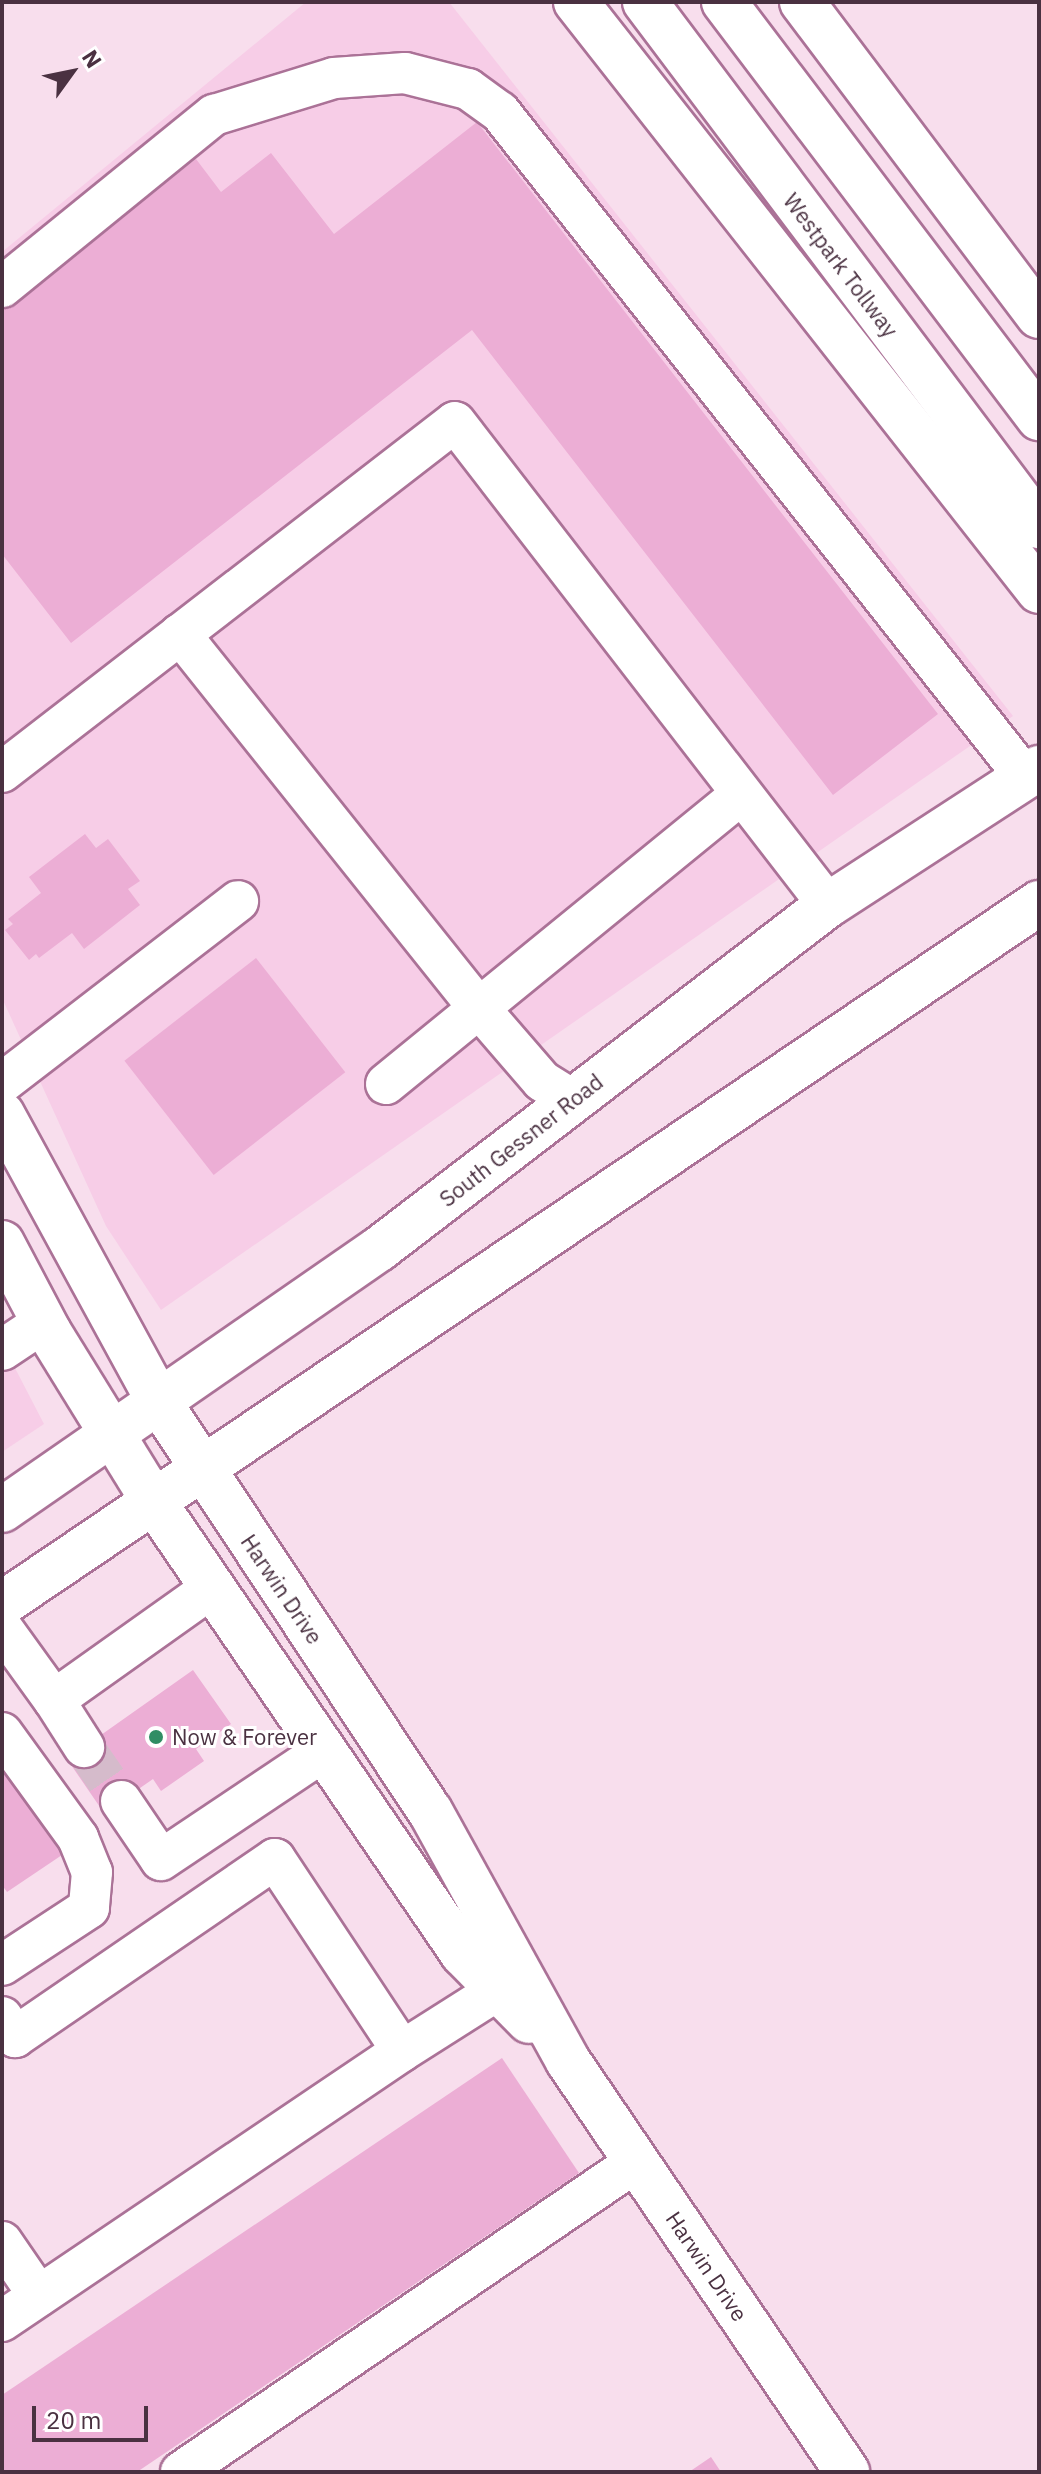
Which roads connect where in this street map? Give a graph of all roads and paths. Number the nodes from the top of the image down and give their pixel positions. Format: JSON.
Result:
{"nodes":[{"id":1,"x":576,"y":2,"type":"edge"},
{"id":2,"x":645,"y":2,"type":"edge"},
{"id":3,"x":724,"y":2,"type":"edge"},
{"id":4,"x":802,"y":2,"type":"edge"},
{"id":5,"x":2,"y":287,"type":"edge"},
{"id":6,"x":1039,"y":316,"type":"edge"},
{"id":7,"x":1039,"y":418,"type":"edge"},
{"id":8,"x":1039,"y":526,"type":"edge"},
{"id":9,"x":1039,"y":591,"type":"edge"},
{"id":10,"x":180,"y":634,"type":"junction"},
{"id":11,"x":2,"y":772,"type":"edge"},
{"id":12,"x":1032,"y":773,"type":"edge"},
{"id":13,"x":741,"y":794,"type":"junction"},
{"id":14,"x":238,"y":901,"type":"dead end"},
{"id":15,"x":1039,"y":903,"type":"edge"},
{"id":16,"x":828,"y":905,"type":"junction"},
{"id":17,"x":479,"y":1008,"type":"junction"},
{"id":18,"x":2,"y":1083,"type":"edge"},
{"id":19,"x":386,"y":1084,"type":"dead end"},
{"id":20,"x":572,"y":1100,"type":"junction"},
{"id":21,"x":2,"y":1114,"type":"edge"},
{"id":22,"x":2,"y":1243,"type":"edge"},
{"id":23,"x":44,"y":1322,"type":"junction"},
{"id":24,"x":2,"y":1350,"type":"edge"},
{"id":25,"x":159,"y":1402,"type":"junction"},
{"id":26,"x":112,"y":1434,"type":"junction"},
{"id":27,"x":200,"y":1467,"type":"junction"},
{"id":28,"x":152,"y":1499,"type":"junction"},
{"id":29,"x":2,"y":1510,"type":"edge"},
{"id":30,"x":213,"y":1587,"type":"junction"},
{"id":31,"x":2,"y":1604,"type":"edge"},
{"id":32,"x":2,"y":1628,"type":"edge"},
{"id":33,"x":54,"y":1700,"type":"junction"},
{"id":34,"x":2,"y":1733,"type":"edge"},
{"id":35,"x":84,"y":1747,"type":"tunnel mouth"},
{"id":36,"x":324,"y":1751,"type":"junction"},
{"id":37,"x":121,"y":1801,"type":"tunnel mouth"},
{"id":38,"x":465,"y":1875,"type":"junction"},
{"id":39,"x":429,"y":1904,"type":"junction"},
{"id":40,"x":2,"y":1965,"type":"edge"},
{"id":41,"x":498,"y":1990,"type":"junction"},
{"id":42,"x":6,"y":2033,"type":"edge"},
{"id":43,"x":402,"y":2051,"type":"junction"},
{"id":44,"x":568,"y":2061,"type":"junction"},
{"id":45,"x":636,"y":2162,"type":"junction"},
{"id":46,"x":2,"y":2242,"type":"edge"},
{"id":47,"x":39,"y":2296,"type":"junction"},
{"id":48,"x":2,"y":2321,"type":"edge"},
{"id":49,"x":181,"y":2472,"type":"edge"},
{"id":50,"x":847,"y":2472,"type":"edge"}],
"edges":[{"from":1,"to":9,"type":"main road"},
{"from":2,"to":8,"type":"main road","name":"Westpark Tollway"},
{"from":3,"to":7,"type":"main road"},
{"from":4,"to":6,"type":"main road"},
{"from":5,"to":12,"type":"lane"},
{"from":10,"to":11,"type":"lane"},
{"from":10,"to":13,"type":"lane"},
{"from":10,"to":17,"type":"lane"},
{"from":12,"to":16,"type":"main road","name":"South Gessner Road"},
{"from":13,"to":16,"type":"lane"},
{"from":13,"to":17,"type":"lane"},
{"from":14,"to":18,"type":"lane"},
{"from":15,"to":27,"type":"main road"},
{"from":16,"to":20,"type":"main road","name":"South Gessner Road"},
{"from":17,"to":19,"type":"lane"},
{"from":17,"to":20,"type":"lane"},
{"from":20,"to":25,"type":"main road","name":"South Gessner Road"},
{"from":21,"to":25,"type":"main road","name":"Harwin Drive"},
{"from":22,"to":23,"type":"main road","name":"Harwin Drive"},
{"from":23,"to":24,"type":"lane"},
{"from":23,"to":26,"type":"main road","name":"Harwin Drive"},
{"from":25,"to":26,"type":"main road","name":"South Gessner Road"},
{"from":25,"to":27,"type":"main road","name":"Harwin Drive"},
{"from":26,"to":28,"type":"main road","name":"Harwin Drive"},
{"from":26,"to":29,"type":"main road","name":"South Gessner Road"},
{"from":27,"to":28,"type":"main road"},
{"from":27,"to":38,"type":"main road","name":"Harwin Drive"},
{"from":28,"to":30,"type":"main road","name":"Harwin Drive"},
{"from":28,"to":31,"type":"main road"},
{"from":30,"to":33,"type":"lane"},
{"from":30,"to":36,"type":"main road","name":"Harwin Drive"},
{"from":32,"to":33,"type":"lane"},
{"from":33,"to":35,"type":"lane"},
{"from":34,"to":40,"type":"lane"},
{"from":36,"to":37,"type":"lane"},
{"from":36,"to":39,"type":"main road","name":"Harwin Drive"},
{"from":38,"to":39,"type":"main road"},
{"from":38,"to":44,"type":"main road","name":"Harwin Drive"},
{"from":39,"to":41,"type":"main road","name":"Harwin Drive"},
{"from":41,"to":43,"type":"lane"},
{"from":41,"to":44,"type":"main road","name":"Harwin Drive"},
{"from":42,"to":43,"type":"lane"},
{"from":43,"to":47,"type":"lane"},
{"from":44,"to":45,"type":"main road","name":"Harwin Drive"},
{"from":45,"to":49,"type":"lane"},
{"from":45,"to":50,"type":"main road","name":"Harwin Drive"},
{"from":46,"to":47,"type":"lane"},
{"from":47,"to":48,"type":"lane"}]}
